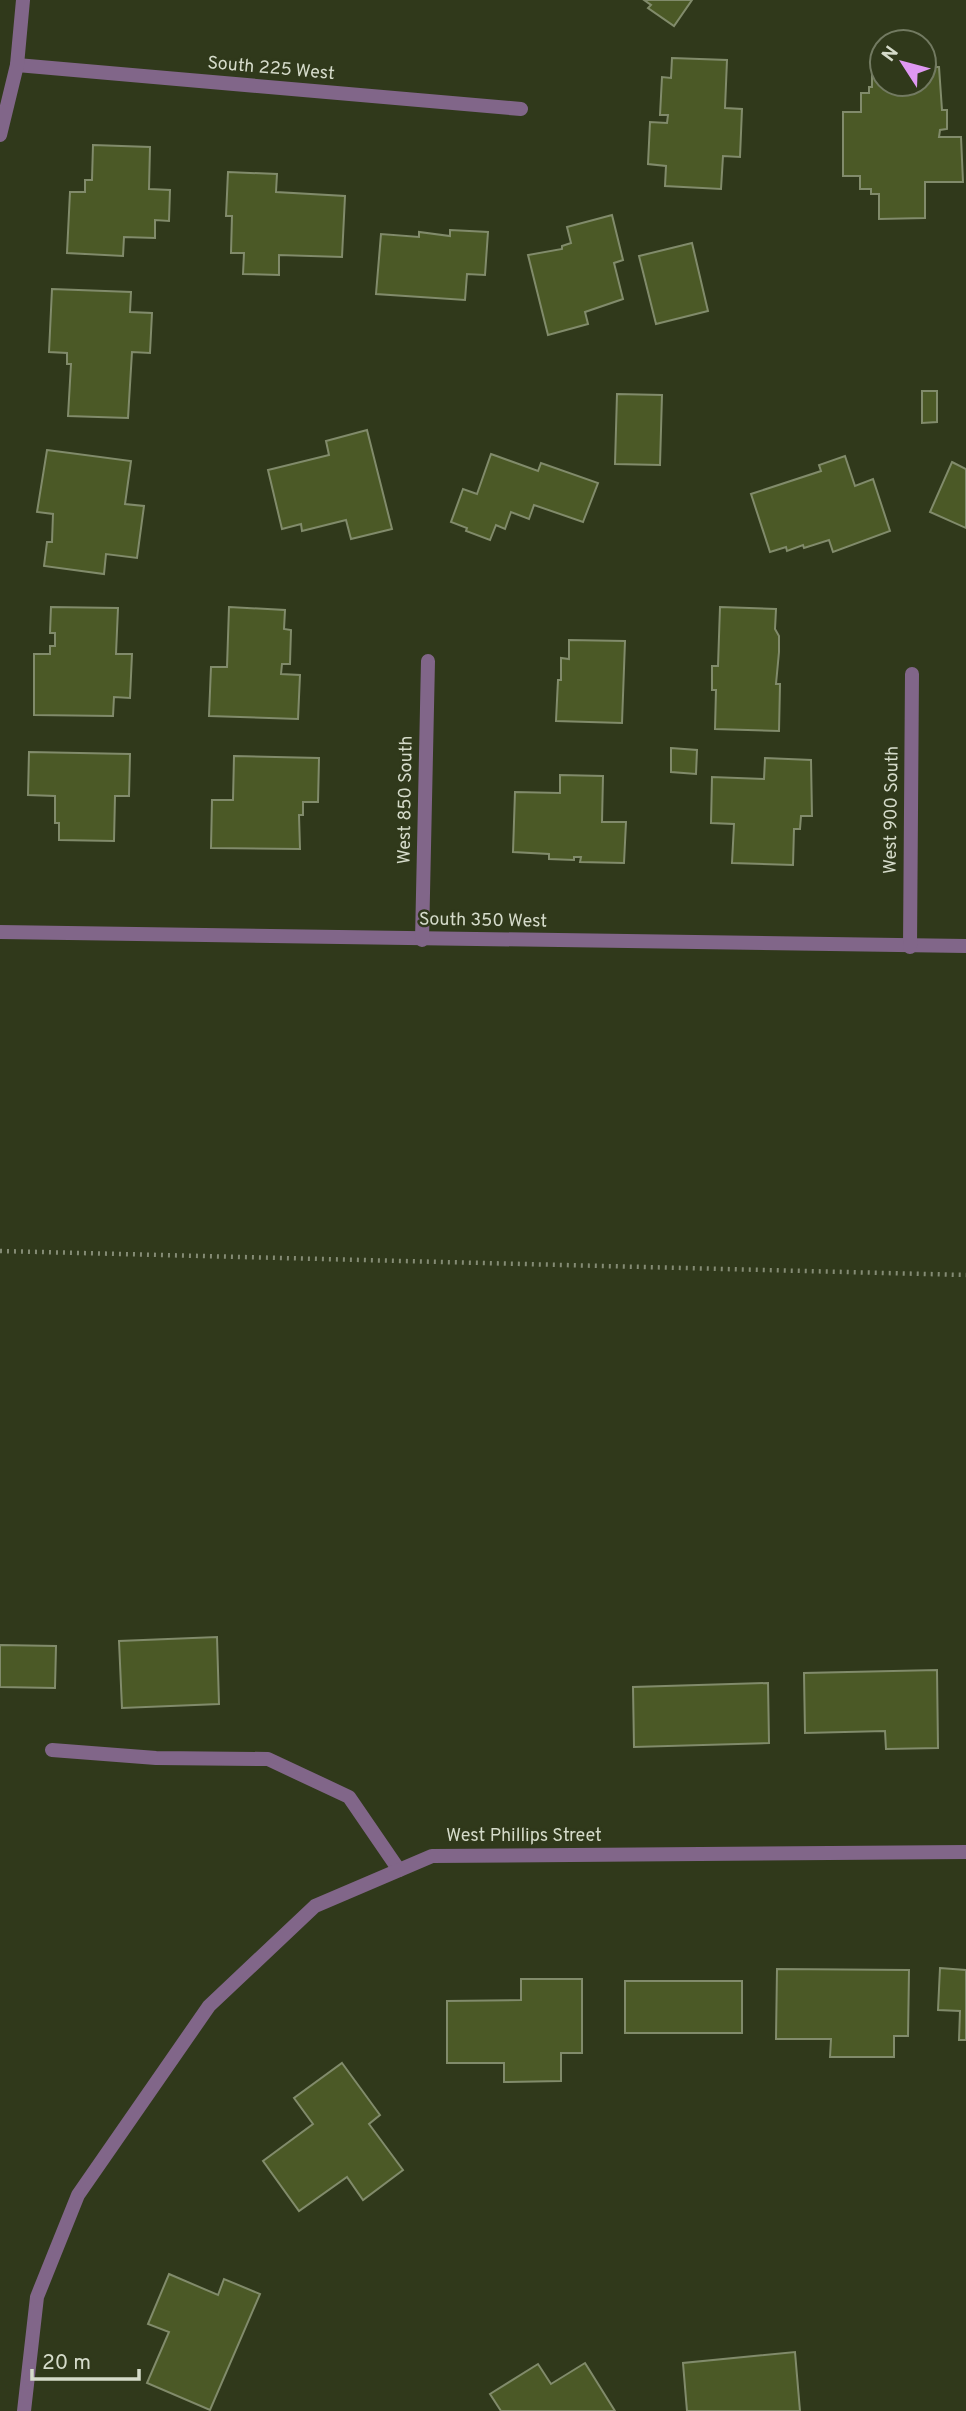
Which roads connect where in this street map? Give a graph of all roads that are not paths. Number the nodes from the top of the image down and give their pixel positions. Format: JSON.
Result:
{"nodes":[{"id":1,"x":23,"y":0,"type":"edge"},
{"id":2,"x":17,"y":65,"type":"junction"},
{"id":3,"x":521,"y":109,"type":"dead end"},
{"id":4,"x":0,"y":135,"type":"edge"},
{"id":5,"x":428,"y":661,"type":"dead end"},
{"id":6,"x":912,"y":674,"type":"dead end"},
{"id":7,"x":0,"y":932,"type":"edge"},
{"id":8,"x":422,"y":940,"type":"junction"},
{"id":9,"x":966,"y":946,"type":"edge"},
{"id":10,"x":910,"y":947,"type":"junction"},
{"id":11,"x":52,"y":1749,"type":"dead end"},
{"id":12,"x":966,"y":1852,"type":"edge"},
{"id":13,"x":399,"y":1870,"type":"junction"},
{"id":14,"x":24,"y":2411,"type":"edge"}],
"edges":[{"from":1,"to":2,"type":"street"},
{"from":2,"to":3,"type":"street","name":"South 225 West"},
{"from":2,"to":4,"type":"street"},
{"from":5,"to":8,"type":"street","name":"West 850 South"},
{"from":6,"to":10,"type":"street","name":"West 900 South"},
{"from":7,"to":8,"type":"street","name":"South 350 West"},
{"from":8,"to":10,"type":"street","name":"South 350 West"},
{"from":9,"to":10,"type":"street","name":"South 350 West"},
{"from":11,"to":13,"type":"street"},
{"from":12,"to":13,"type":"street","name":"West Phillips Street"},
{"from":13,"to":14,"type":"street","name":"West Phillips Street"}]}
